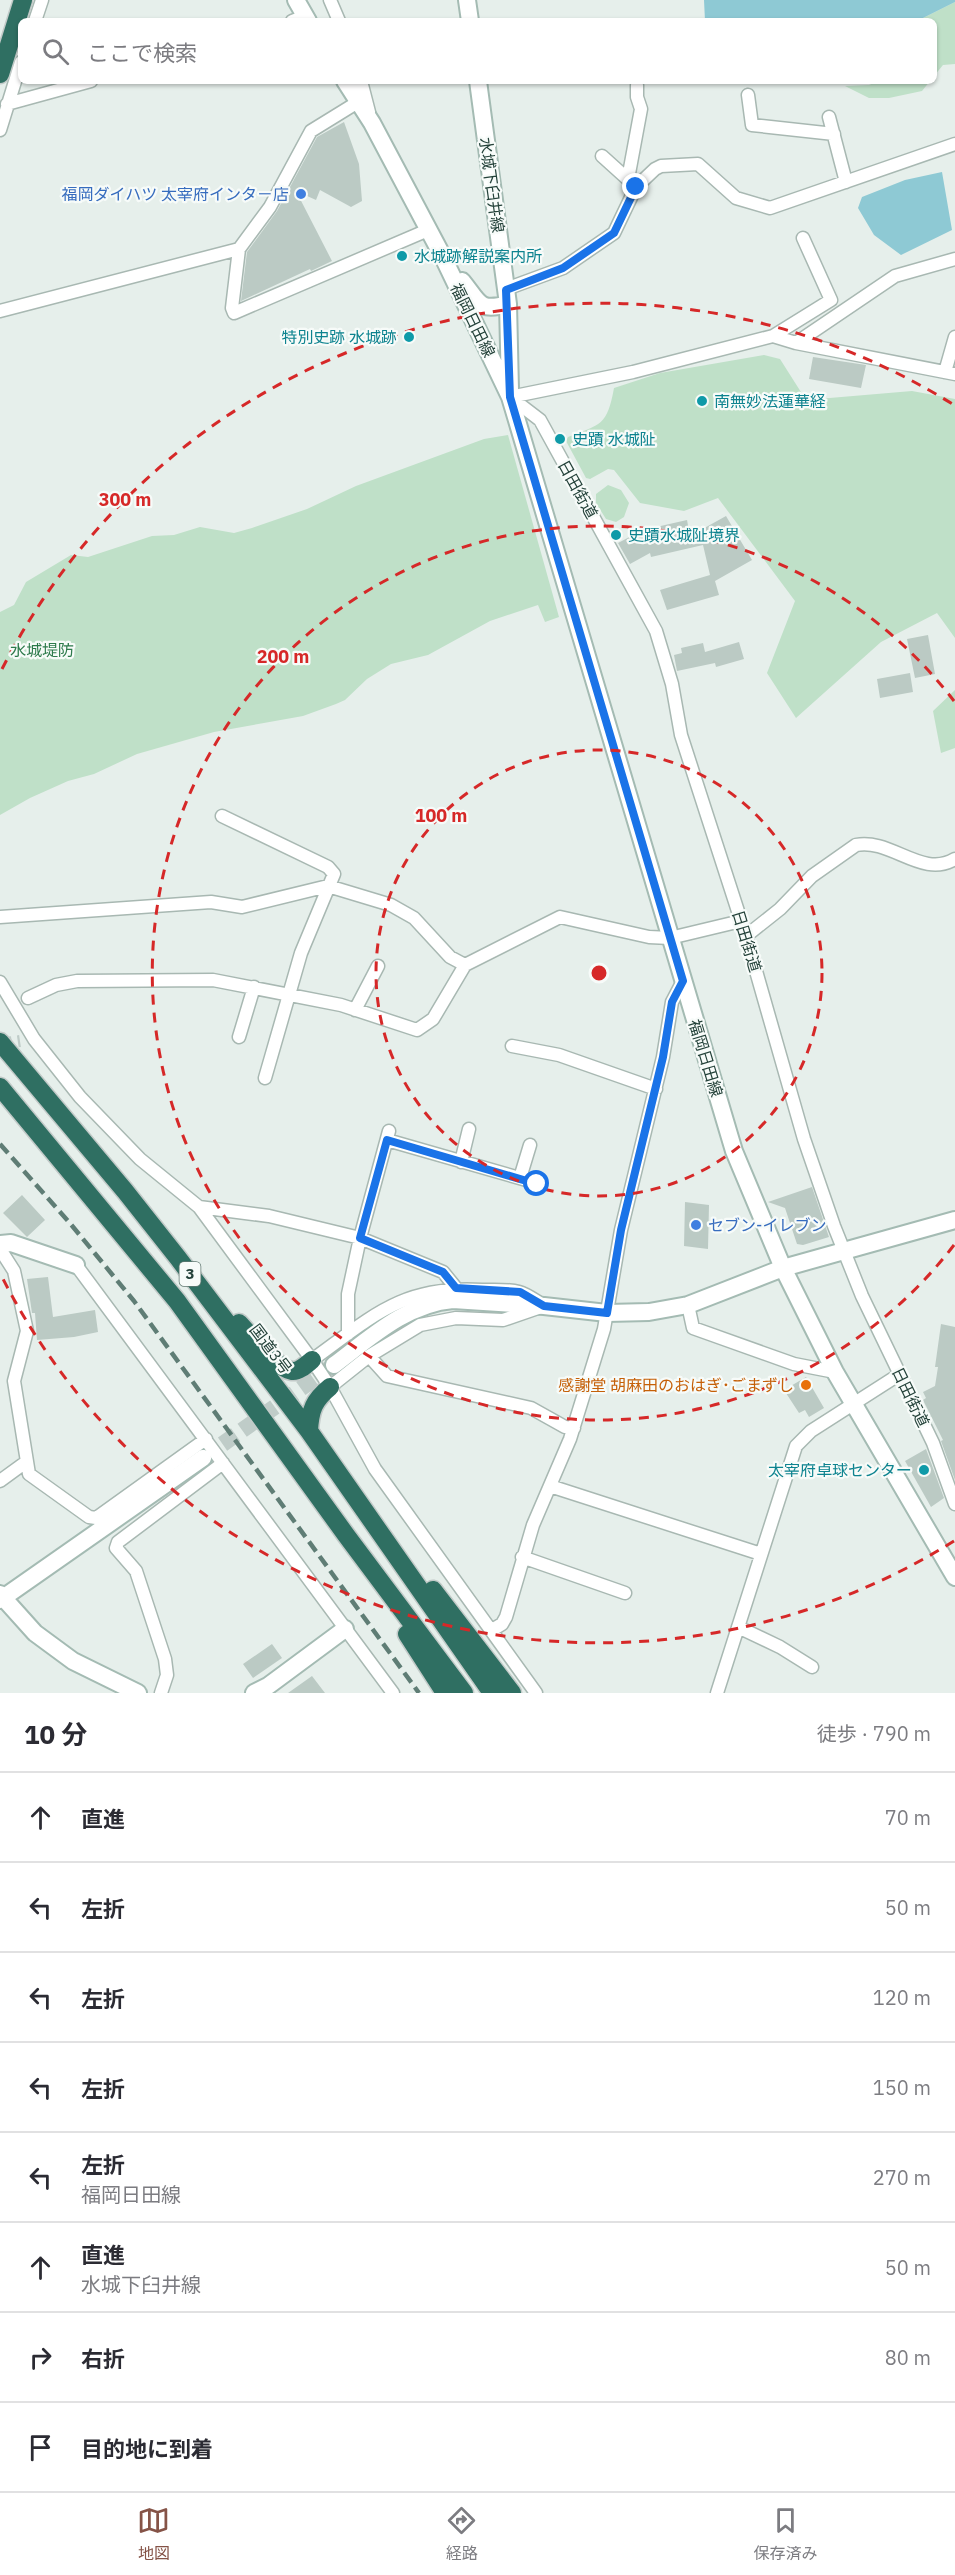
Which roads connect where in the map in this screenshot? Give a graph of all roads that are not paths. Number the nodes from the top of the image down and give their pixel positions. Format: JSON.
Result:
{"nodes":[{"id":1,"x":23,"y":0,"type":"edge"},
{"id":2,"x":42,"y":0,"type":"edge"},
{"id":3,"x":296,"y":0,"type":"edge"},
{"id":4,"x":330,"y":0,"type":"edge"},
{"id":5,"x":468,"y":0,"type":"edge"},
{"id":6,"x":36,"y":18,"type":"edge"},
{"id":7,"x":300,"y":18,"type":"edge"},
{"id":8,"x":338,"y":18,"type":"edge"},
{"id":9,"x":470,"y":18,"type":"edge"},
{"id":10,"x":18,"y":71,"type":"edge"},
{"id":11,"x":0,"y":74,"type":"edge"},
{"id":12,"x":80,"y":84,"type":"edge"},
{"id":13,"x":347,"y":84,"type":"edge"},
{"id":14,"x":362,"y":84,"type":"edge"},
{"id":15,"x":478,"y":84,"type":"edge"},
{"id":16,"x":637,"y":85,"type":"dead end"},
{"id":17,"x":748,"y":94,"type":"dead end"},
{"id":18,"x":358,"y":102,"type":"junction"},
{"id":19,"x":7,"y":104,"type":"junction"},
{"id":20,"x":829,"y":117,"type":"dead end"},
{"id":21,"x":372,"y":123,"type":"junction"},
{"id":22,"x":0,"y":130,"type":"edge"},
{"id":23,"x":834,"y":134,"type":"junction"},
{"id":24,"x":955,"y":144,"type":"edge"},
{"id":25,"x":602,"y":156,"type":"dead end"},
{"id":26,"x":846,"y":182,"type":"junction"},
{"id":27,"x":632,"y":183,"type":"junction"},
{"id":28,"x":428,"y":230,"type":"junction"},
{"id":29,"x":803,"y":238,"type":"dead end"},
{"id":30,"x":239,"y":249,"type":"junction"},
{"id":31,"x":443,"y":256,"type":"junction"},
{"id":32,"x":955,"y":259,"type":"edge"},
{"id":33,"x":507,"y":297,"type":"junction"},
{"id":34,"x":0,"y":310,"type":"edge"},
{"id":35,"x":773,"y":336,"type":"junction"},
{"id":36,"x":955,"y":337,"type":"edge"},
{"id":37,"x":796,"y":343,"type":"junction"},
{"id":38,"x":950,"y":373,"type":"edge"},
{"id":39,"x":510,"y":397,"type":"junction"},
{"id":40,"x":222,"y":816,"type":"dead end"},
{"id":41,"x":955,"y":859,"type":"edge"},
{"id":42,"x":328,"y":886,"type":"junction"},
{"id":43,"x":0,"y":917,"type":"edge"},
{"id":44,"x":741,"y":921,"type":"junction"},
{"id":45,"x":746,"y":936,"type":"junction"},
{"id":46,"x":670,"y":938,"type":"junction"},
{"id":47,"x":465,"y":965,"type":"junction"},
{"id":48,"x":378,"y":966,"type":"dead end"},
{"id":49,"x":683,"y":981,"type":"junction"},
{"id":50,"x":0,"y":982,"type":"edge"},
{"id":51,"x":254,"y":987,"type":"junction"},
{"id":52,"x":288,"y":994,"type":"junction"},
{"id":53,"x":28,"y":998,"type":"dead end"},
{"id":54,"x":355,"y":1010,"type":"junction"},
{"id":55,"x":239,"y":1037,"type":"dead end"},
{"id":56,"x":34,"y":1039,"type":"junction"},
{"id":57,"x":20,"y":1041,"type":"tunnel mouth"},
{"id":58,"x":0,"y":1042,"type":"edge"},
{"id":59,"x":512,"y":1046,"type":"dead end"},
{"id":60,"x":265,"y":1078,"type":"dead end"},
{"id":61,"x":0,"y":1087,"type":"edge"},
{"id":62,"x":656,"y":1089,"type":"junction"},
{"id":63,"x":470,"y":1129,"type":"dead end"},
{"id":64,"x":530,"y":1145,"type":"dead end"},
{"id":65,"x":461,"y":1161,"type":"junction"},
{"id":66,"x":520,"y":1178,"type":"junction"},
{"id":67,"x":537,"y":1184,"type":"dead end"},
{"id":68,"x":199,"y":1207,"type":"junction"},
{"id":69,"x":955,"y":1220,"type":"edge"},
{"id":70,"x":360,"y":1238,"type":"junction"},
{"id":71,"x":0,"y":1246,"type":"edge"},
{"id":72,"x":843,"y":1249,"type":"junction"},
{"id":73,"x":178,"y":1258,"type":"junction"},
{"id":74,"x":76,"y":1264,"type":"joint"},
{"id":75,"x":783,"y":1268,"type":"junction"},
{"id":76,"x":456,"y":1288,"type":"junction"},
{"id":77,"x":688,"y":1305,"type":"junction"},
{"id":78,"x":544,"y":1306,"type":"junction"},
{"id":79,"x":607,"y":1313,"type":"junction"},
{"id":80,"x":348,"y":1334,"type":"junction"},
{"id":81,"x":369,"y":1356,"type":"junction"},
{"id":82,"x":312,"y":1360,"type":"junction"},
{"id":83,"x":334,"y":1365,"type":"tunnel mouth"},
{"id":84,"x":836,"y":1372,"type":"junction"},
{"id":85,"x":900,"y":1374,"type":"junction"},
{"id":86,"x":330,"y":1387,"type":"junction"},
{"id":87,"x":852,"y":1403,"type":"junction"},
{"id":88,"x":574,"y":1428,"type":"junction"},
{"id":89,"x":309,"y":1431,"type":"junction"},
{"id":90,"x":206,"y":1439,"type":"junction"},
{"id":91,"x":203,"y":1458,"type":"tunnel mouth"},
{"id":92,"x":26,"y":1462,"type":"junction"},
{"id":93,"x":223,"y":1463,"type":"junction"},
{"id":94,"x":0,"y":1481,"type":"edge"},
{"id":95,"x":550,"y":1486,"type":"junction"},
{"id":96,"x":955,"y":1504,"type":"edge"},
{"id":97,"x":366,"y":1516,"type":"junction"},
{"id":98,"x":346,"y":1535,"type":"junction"},
{"id":99,"x":761,"y":1554,"type":"junction"},
{"id":100,"x":522,"y":1557,"type":"junction"},
{"id":101,"x":955,"y":1577,"type":"edge"},
{"id":102,"x":625,"y":1593,"type":"dead end"},
{"id":103,"x":1,"y":1597,"type":"edge"},
{"id":104,"x":738,"y":1627,"type":"junction"},
{"id":105,"x":345,"y":1629,"type":"junction"},
{"id":106,"x":492,"y":1630,"type":"junction"},
{"id":107,"x":812,"y":1667,"type":"dead end"},
{"id":108,"x":138,"y":1693,"type":"edge"},
{"id":109,"x":161,"y":1693,"type":"edge"},
{"id":110,"x":254,"y":1693,"type":"edge"},
{"id":111,"x":393,"y":1693,"type":"edge"},
{"id":112,"x":445,"y":1693,"type":"edge"},
{"id":113,"x":464,"y":1693,"type":"edge"},
{"id":114,"x":492,"y":1693,"type":"edge"},
{"id":115,"x":512,"y":1693,"type":"edge"},
{"id":116,"x":537,"y":1693,"type":"edge"},
{"id":117,"x":717,"y":1693,"type":"edge"}],
"edges":[{"from":1,"to":11,"type":"highway"},
{"from":2,"to":6,"type":"street"},
{"from":3,"to":7,"type":"main road"},
{"from":4,"to":8,"type":"street"},
{"from":5,"to":9,"type":"main road"},
{"from":10,"to":19,"type":"street"},
{"from":12,"to":19,"type":"street"},
{"from":13,"to":18,"type":"main road","name":"福岡日田線"},
{"from":14,"to":21,"type":"street"},
{"from":15,"to":33,"type":"main road","name":"水城下臼井線"},
{"from":16,"to":27,"type":"street"},
{"from":17,"to":23,"type":"street"},
{"from":18,"to":21,"type":"main road","name":"福岡日田線"},
{"from":18,"to":30,"type":"street"},
{"from":19,"to":22,"type":"street"},
{"from":20,"to":23,"type":"street"},
{"from":21,"to":28,"type":"main road","name":"福岡日田線"},
{"from":23,"to":26,"type":"street"},
{"from":24,"to":26,"type":"street"},
{"from":25,"to":27,"type":"street"},
{"from":26,"to":27,"type":"street"},
{"from":27,"to":33,"type":"street"},
{"from":28,"to":30,"type":"street"},
{"from":28,"to":31,"type":"main road","name":"福岡日田線"},
{"from":29,"to":35,"type":"street"},
{"from":30,"to":34,"type":"street"},
{"from":31,"to":33,"type":"main road"},
{"from":31,"to":39,"type":"main road","name":"福岡日田線"},
{"from":32,"to":37,"type":"street"},
{"from":33,"to":39,"type":"main road","name":"水城下臼井線"},
{"from":35,"to":37,"type":"street"},
{"from":35,"to":39,"type":"street"},
{"from":36,"to":38,"type":"street"},
{"from":37,"to":38,"type":"street"},
{"from":39,"to":44,"type":"street","name":"日田街道"},
{"from":39,"to":46,"type":"main road","name":"福岡日田線"},
{"from":40,"to":42,"type":"street"},
{"from":41,"to":45,"type":"street"},
{"from":42,"to":43,"type":"street"},
{"from":42,"to":47,"type":"street"},
{"from":42,"to":52,"type":"street"},
{"from":44,"to":45,"type":"street","name":"日田街道"},
{"from":44,"to":46,"type":"street"},
{"from":45,"to":72,"type":"street","name":"日田街道"},
{"from":46,"to":47,"type":"street"},
{"from":46,"to":49,"type":"main road","name":"福岡日田線"},
{"from":47,"to":54,"type":"street"},
{"from":48,"to":54,"type":"street"},
{"from":49,"to":62,"type":"street"},
{"from":49,"to":75,"type":"main road","name":"福岡日田線"},
{"from":50,"to":56,"type":"street"},
{"from":51,"to":52,"type":"street"},
{"from":51,"to":53,"type":"street"},
{"from":51,"to":55,"type":"street"},
{"from":52,"to":54,"type":"street"},
{"from":52,"to":60,"type":"street"},
{"from":56,"to":57,"type":"street"},
{"from":56,"to":68,"type":"street"},
{"from":58,"to":73,"type":"highway","name":"国道3号","number":"3"},
{"from":59,"to":62,"type":"street"},
{"from":61,"to":98,"type":"highway","number":"3"},
{"from":62,"to":79,"type":"street"},
{"from":63,"to":65,"type":"street"},
{"from":64,"to":66,"type":"street"},
{"from":65,"to":66,"type":"street"},
{"from":65,"to":70,"type":"street"},
{"from":66,"to":67,"type":"street"},
{"from":68,"to":70,"type":"street"},
{"from":68,"to":82,"type":"street"},
{"from":69,"to":72,"type":"main road"},
{"from":70,"to":76,"type":"street"},
{"from":70,"to":80,"type":"street"},
{"from":71,"to":74,"type":"main road"},
{"from":71,"to":92,"type":"street"},
{"from":72,"to":75,"type":"main road"},
{"from":72,"to":85,"type":"street","name":"日田街道"},
{"from":73,"to":82,"type":"highway"},
{"from":73,"to":89,"type":"highway","name":"国道3号","number":"3"},
{"from":74,"to":90,"type":"street"},
{"from":75,"to":77,"type":"main road"},
{"from":75,"to":84,"type":"main road","name":"福岡日田線"},
{"from":76,"to":78,"type":"street"},
{"from":76,"to":80,"type":"street"},
{"from":77,"to":79,"type":"main road"},
{"from":77,"to":84,"type":"street"},
{"from":78,"to":79,"type":"main road"},
{"from":78,"to":81,"type":"street"},
{"from":78,"to":83,"type":"main road"},
{"from":79,"to":88,"type":"street"},
{"from":80,"to":82,"type":"street"},
{"from":81,"to":86,"type":"street"},
{"from":81,"to":88,"type":"street"},
{"from":82,"to":86,"type":"street"},
{"from":84,"to":87,"type":"main road","name":"福岡日田線"},
{"from":85,"to":87,"type":"street"},
{"from":85,"to":96,"type":"street","name":"日田街道"},
{"from":86,"to":89,"type":"highway"},
{"from":86,"to":106,"type":"street"},
{"from":87,"to":99,"type":"street"},
{"from":87,"to":101,"type":"main road","name":"福岡日田線"},
{"from":88,"to":95,"type":"street"},
{"from":89,"to":97,"type":"highway","name":"国道3号","number":"3"},
{"from":90,"to":92,"type":"street"},
{"from":90,"to":93,"type":"street"},
{"from":91,"to":103,"type":"main road"},
{"from":92,"to":94,"type":"street"},
{"from":93,"to":105,"type":"street"},
{"from":93,"to":109,"type":"street"},
{"from":95,"to":99,"type":"street"},
{"from":95,"to":100,"type":"street"},
{"from":97,"to":114,"type":"highway","name":"国道3号","number":"3"},
{"from":97,"to":115,"type":"highway","number":"3"},
{"from":98,"to":112,"type":"highway","number":"3"},
{"from":98,"to":113,"type":"highway","number":"3"},
{"from":99,"to":104,"type":"street"},
{"from":100,"to":102,"type":"street"},
{"from":100,"to":106,"type":"street"},
{"from":103,"to":108,"type":"main road"},
{"from":104,"to":107,"type":"street"},
{"from":104,"to":117,"type":"street"},
{"from":105,"to":110,"type":"main road"},
{"from":105,"to":111,"type":"street"},
{"from":106,"to":116,"type":"street"}]}
